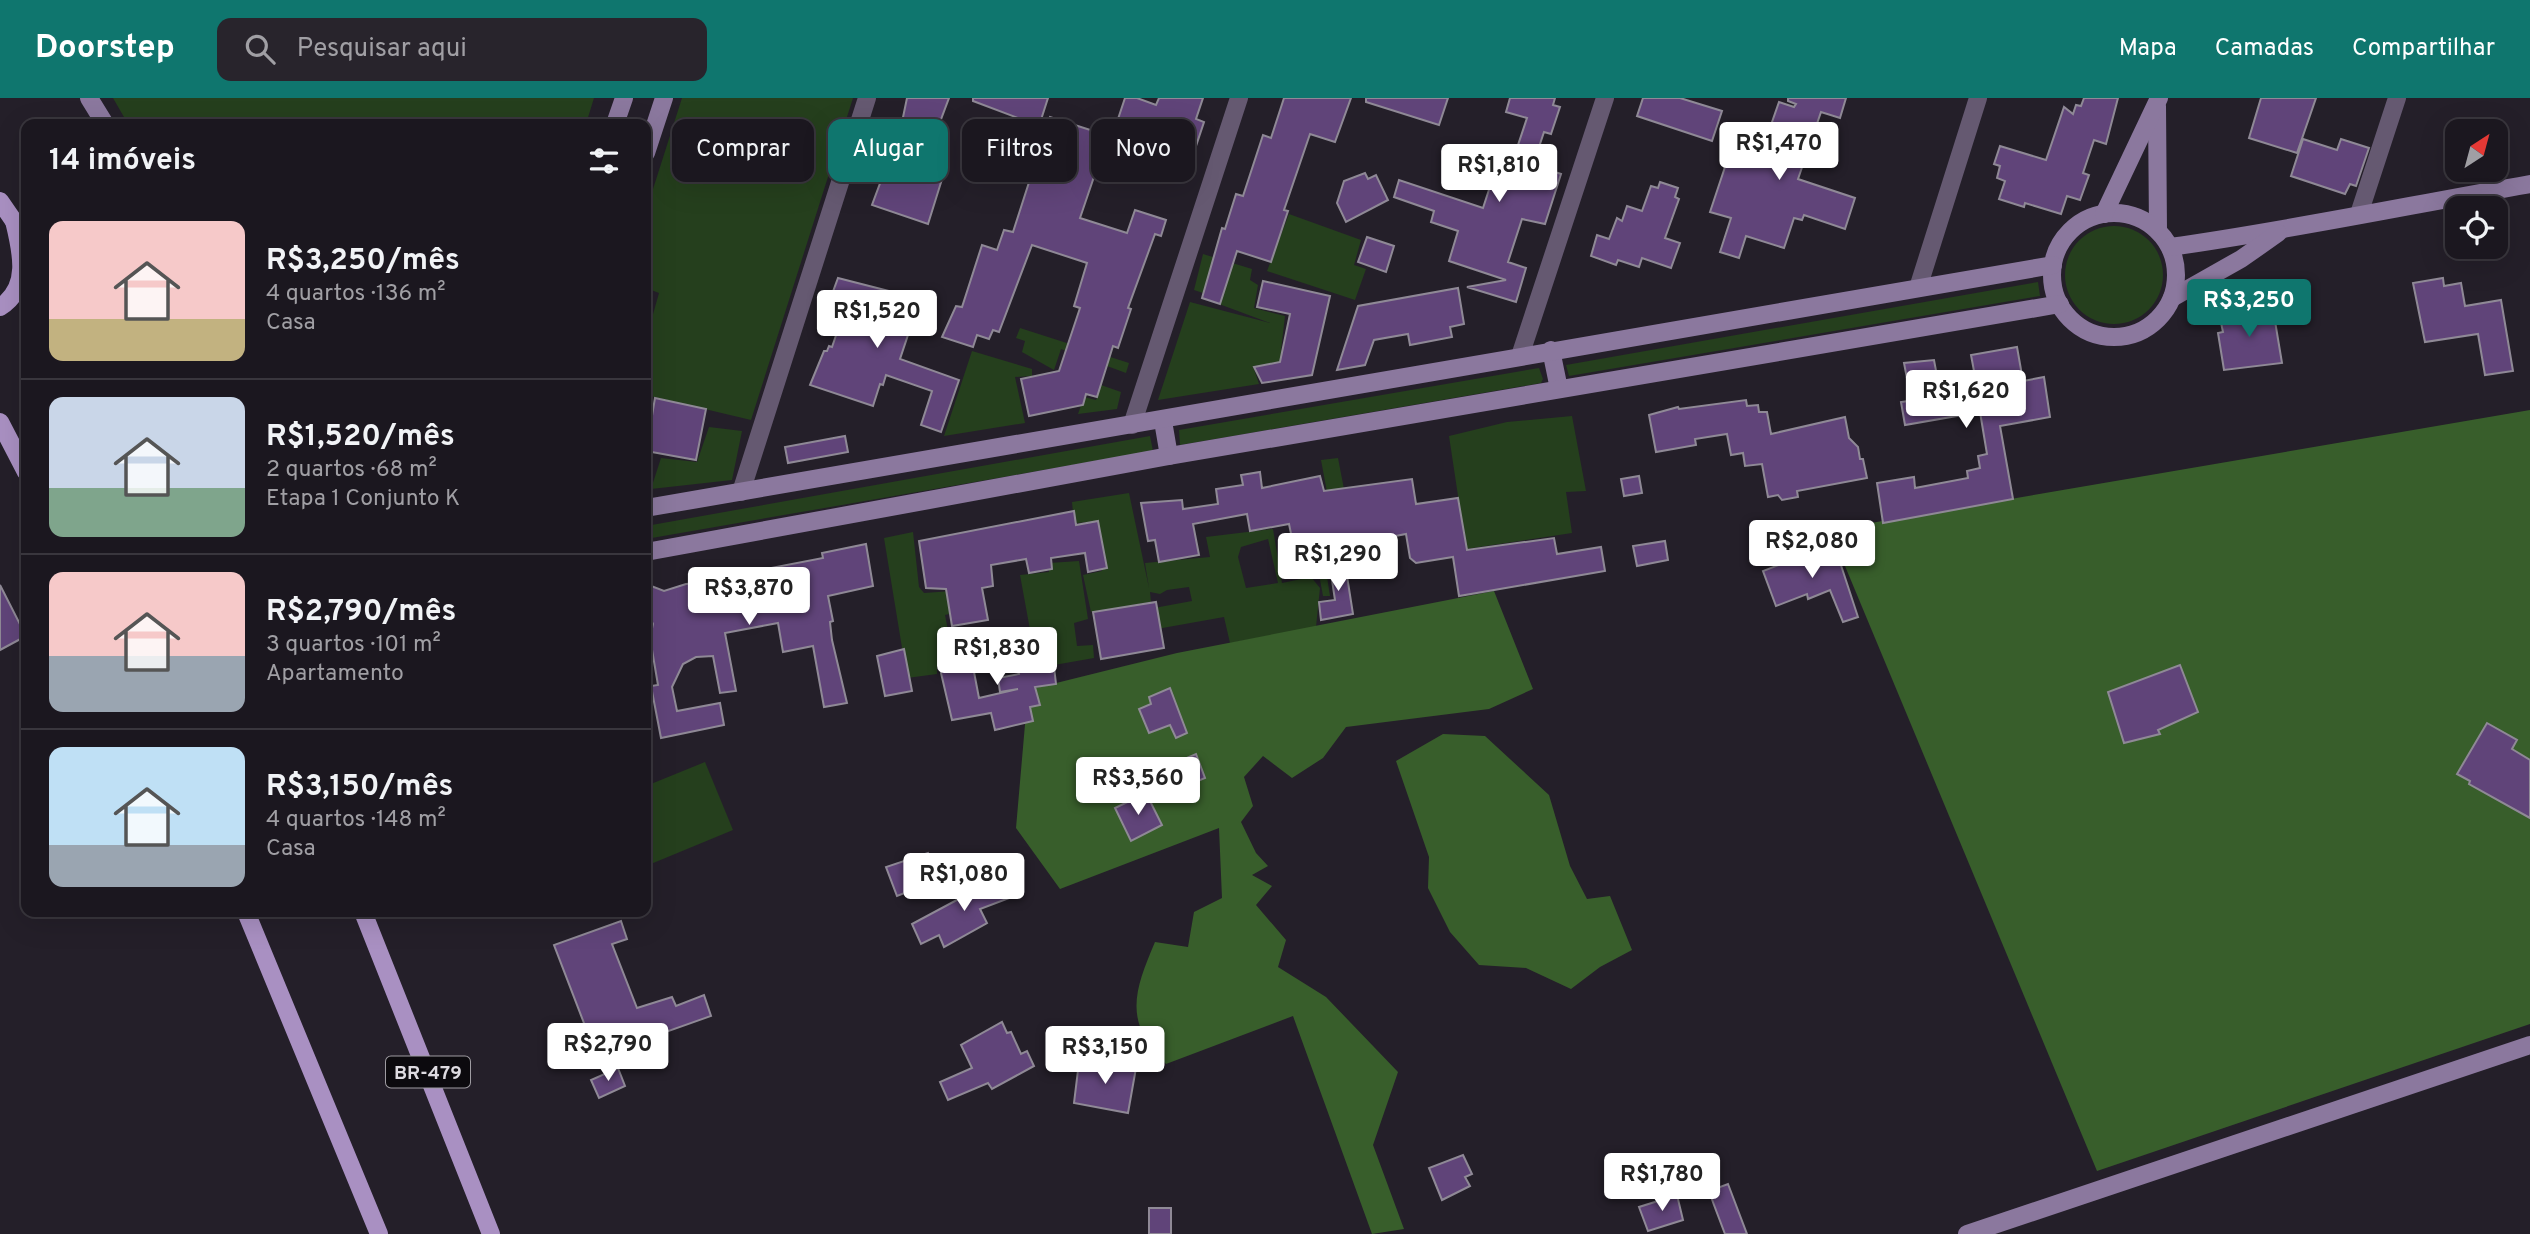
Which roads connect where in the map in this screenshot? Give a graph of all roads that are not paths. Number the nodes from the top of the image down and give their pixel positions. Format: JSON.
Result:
{"nodes":[{"id":1,"x":89,"y":98,"type":"edge"},
{"id":2,"x":624,"y":98,"type":"edge"},
{"id":3,"x":664,"y":98,"type":"edge"},
{"id":4,"x":867,"y":98,"type":"edge"},
{"id":5,"x":1239,"y":98,"type":"edge"},
{"id":6,"x":1605,"y":98,"type":"edge"},
{"id":7,"x":1978,"y":98,"type":"edge"},
{"id":8,"x":2397,"y":98,"type":"edge"},
{"id":9,"x":2158,"y":100,"type":"edge"},
{"id":10,"x":103,"y":119,"type":"edge"},
{"id":11,"x":617,"y":119,"type":"edge"},
{"id":12,"x":651,"y":138,"type":"edge"},
{"id":13,"x":2530,"y":184,"type":"edge"},
{"id":14,"x":0,"y":201,"type":"edge"},
{"id":15,"x":2104,"y":214,"type":"junction"},
{"id":16,"x":2359,"y":214,"type":"junction"},
{"id":17,"x":14,"y":221,"type":"junction"},
{"id":18,"x":2158,"y":231,"type":"junction"},
{"id":19,"x":2281,"y":231,"type":"junction"},
{"id":20,"x":21,"y":232,"type":"edge"},
{"id":21,"x":2170,"y":247,"type":"junction"},
{"id":22,"x":21,"y":248,"type":"edge"},
{"id":23,"x":2053,"y":265,"type":"junction"},
{"id":24,"x":21,"y":273,"type":"edge"},
{"id":25,"x":1918,"y":288,"type":"junction"},
{"id":26,"x":2172,"y":298,"type":"junction"},
{"id":27,"x":2060,"y":304,"type":"junction"},
{"id":28,"x":0,"y":307,"type":"edge"},
{"id":29,"x":1551,"y":350,"type":"junction"},
{"id":30,"x":1520,"y":356,"type":"junction"},
{"id":31,"x":1559,"y":389,"type":"junction"},
{"id":32,"x":1163,"y":421,"type":"junction"},
{"id":33,"x":0,"y":422,"type":"edge"},
{"id":34,"x":1132,"y":425,"type":"junction"},
{"id":35,"x":1168,"y":456,"type":"junction"},
{"id":36,"x":21,"y":462,"type":"edge"},
{"id":37,"x":741,"y":492,"type":"junction"},
{"id":38,"x":651,"y":507,"type":"edge"},
{"id":39,"x":651,"y":550,"type":"edge"},
{"id":40,"x":248,"y":917,"type":"edge"},
{"id":41,"x":365,"y":917,"type":"edge"},
{"id":42,"x":2530,"y":1045,"type":"edge"},
{"id":43,"x":379,"y":1234,"type":"edge"},
{"id":44,"x":491,"y":1234,"type":"edge"},
{"id":45,"x":1968,"y":1234,"type":"edge"}],
"edges":[{"from":1,"to":10,"type":"street"},
{"from":2,"to":11,"type":"street"},
{"from":3,"to":12,"type":"street"},
{"from":4,"to":37,"type":"street"},
{"from":5,"to":34,"type":"street"},
{"from":6,"to":30,"type":"street"},
{"from":7,"to":25,"type":"street"},
{"from":8,"to":16,"type":"street"},
{"from":9,"to":15,"type":"street"},
{"from":9,"to":18,"type":"street"},
{"from":13,"to":16,"type":"street"},
{"from":14,"to":17,"type":"main road"},
{"from":15,"to":18,"type":"street"},
{"from":15,"to":23,"type":"street"},
{"from":16,"to":19,"type":"street"},
{"from":17,"to":20,"type":"main road"},
{"from":17,"to":22,"type":"main road"},
{"from":18,"to":21,"type":"street"},
{"from":19,"to":21,"type":"street"},
{"from":19,"to":26,"type":"street"},
{"from":21,"to":26,"type":"street"},
{"from":23,"to":25,"type":"street"},
{"from":23,"to":27,"type":"street"},
{"from":24,"to":28,"type":"main road"},
{"from":25,"to":29,"type":"street"},
{"from":26,"to":27,"type":"street"},
{"from":27,"to":31,"type":"street"},
{"from":29,"to":30,"type":"street"},
{"from":29,"to":31,"type":"street"},
{"from":30,"to":32,"type":"street"},
{"from":31,"to":35,"type":"street"},
{"from":32,"to":34,"type":"street"},
{"from":32,"to":35,"type":"street"},
{"from":33,"to":36,"type":"main road"},
{"from":34,"to":37,"type":"street"},
{"from":35,"to":39,"type":"street"},
{"from":37,"to":38,"type":"street"},
{"from":40,"to":43,"type":"main road"},
{"from":41,"to":44,"type":"main road","number":"BR-479"},
{"from":42,"to":45,"type":"street"}]}
